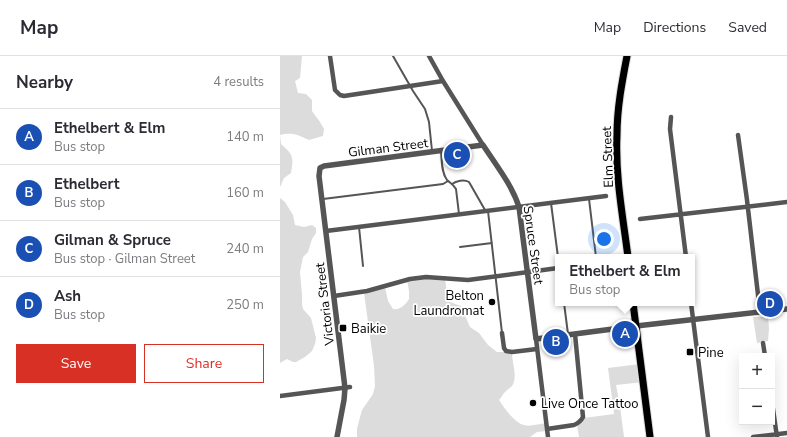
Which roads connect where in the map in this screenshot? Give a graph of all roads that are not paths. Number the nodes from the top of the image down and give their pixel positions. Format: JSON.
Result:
{"nodes":[{"id":1,"x":330,"y":56,"type":"edge"},
{"id":2,"x":393,"y":56,"type":"edge"},
{"id":3,"x":429,"y":56,"type":"edge"},
{"id":4,"x":627,"y":56,"type":"edge"},
{"id":5,"x":443,"y":82,"type":"junction"},
{"id":6,"x":410,"y":86,"type":"junction"},
{"id":7,"x":671,"y":117,"type":"dead end"},
{"id":8,"x":738,"y":135,"type":"dead end"},
{"id":9,"x":483,"y":145,"type":"junction"},
{"id":10,"x":441,"y":151,"type":"junction"},
{"id":11,"x":432,"y":152,"type":"junction"},
{"id":12,"x":320,"y":168,"type":"joint"},
{"id":13,"x":448,"y":181,"type":"junction"},
{"id":14,"x":452,"y":184,"type":"junction"},
{"id":15,"x":606,"y":196,"type":"dead end"},
{"id":16,"x":322,"y":199,"type":"junction"},
{"id":17,"x":589,"y":199,"type":"junction"},
{"id":18,"x":787,"y":202,"type":"edge"},
{"id":19,"x":552,"y":203,"type":"junction"},
{"id":20,"x":748,"y":206,"type":"junction"},
{"id":21,"x":519,"y":207,"type":"junction"},
{"id":22,"x":487,"y":211,"type":"junction"},
{"id":23,"x":680,"y":213,"type":"junction"},
{"id":24,"x":459,"y":215,"type":"junction"},
{"id":25,"x":640,"y":218,"type":"dead end"},
{"id":26,"x":359,"y":227,"type":"junction"},
{"id":27,"x":326,"y":231,"type":"junction"},
{"id":28,"x":492,"y":243,"type":"junction"},
{"id":29,"x":460,"y":247,"type":"dead end"},
{"id":30,"x":558,"y":254,"type":"edge"},
{"id":31,"x":596,"y":254,"type":"edge"},
{"id":32,"x":628,"y":254,"type":"edge"},
{"id":33,"x":686,"y":254,"type":"edge"},
{"id":34,"x":363,"y":266,"type":"dead end"},
{"id":35,"x":555,"y":268,"type":"edge"},
{"id":36,"x":528,"y":272,"type":"junction"},
{"id":37,"x":495,"y":276,"type":"junction"},
{"id":38,"x":334,"y":296,"type":"junction"},
{"id":39,"x":564,"y":306,"type":"edge"},
{"id":40,"x":633,"y":306,"type":"edge"},
{"id":41,"x":691,"y":306,"type":"edge"},
{"id":42,"x":787,"y":309,"type":"edge"},
{"id":43,"x":760,"y":312,"type":"junction"},
{"id":44,"x":693,"y":320,"type":"junction"},
{"id":45,"x":636,"y":326,"type":"junction"},
{"id":46,"x":502,"y":333,"type":"joint"},
{"id":47,"x":575,"y":334,"type":"junction"},
{"id":48,"x":568,"y":335,"type":"junction"},
{"id":49,"x":536,"y":340,"type":"junction"},
{"id":50,"x":763,"y":343,"type":"dead end"},
{"id":51,"x":537,"y":349,"type":"junction"},
{"id":52,"x":765,"y":353,"type":"edge"},
{"id":53,"x":347,"y":387,"type":"junction"},
{"id":54,"x":280,"y":396,"type":"edge"},
{"id":55,"x":775,"y":422,"type":"edge"},
{"id":56,"x":547,"y":429,"type":"junction"},
{"id":57,"x":787,"y":433,"type":"edge"},
{"id":58,"x":777,"y":436,"type":"edge"},
{"id":59,"x":337,"y":437,"type":"edge"},
{"id":60,"x":548,"y":437,"type":"edge"},
{"id":61,"x":650,"y":437,"type":"edge"},
{"id":62,"x":708,"y":437,"type":"edge"},
{"id":63,"x":753,"y":437,"type":"edge"}],
"edges":[{"from":1,"to":6,"type":"street"},
{"from":2,"to":6,"type":"lane"},
{"from":3,"to":5,"type":"street","name":"Spruce Street"},
{"from":4,"to":32,"type":"main road","name":"Elm Street"},
{"from":5,"to":6,"type":"street"},
{"from":5,"to":9,"type":"street","name":"Spruce Street"},
{"from":6,"to":11,"type":"lane"},
{"from":7,"to":23,"type":"street"},
{"from":8,"to":20,"type":"street"},
{"from":9,"to":10,"type":"street","name":"Gilman Street"},
{"from":9,"to":21,"type":"street","name":"Spruce Street"},
{"from":10,"to":11,"type":"street","name":"Gilman Street"},
{"from":10,"to":13,"type":"lane"},
{"from":11,"to":12,"type":"street","name":"Gilman Street"},
{"from":12,"to":16,"type":"street","name":"Victoria Street"},
{"from":13,"to":14,"type":"lane"},
{"from":13,"to":16,"type":"lane"},
{"from":14,"to":22,"type":"lane"},
{"from":14,"to":24,"type":"lane"},
{"from":15,"to":17,"type":"street"},
{"from":16,"to":27,"type":"street","name":"Victoria Street"},
{"from":17,"to":19,"type":"street"},
{"from":17,"to":31,"type":"lane"},
{"from":18,"to":20,"type":"street"},
{"from":19,"to":21,"type":"street"},
{"from":19,"to":30,"type":"lane"},
{"from":20,"to":23,"type":"street"},
{"from":20,"to":43,"type":"street"},
{"from":21,"to":22,"type":"street"},
{"from":21,"to":36,"type":"street","name":"Spruce Street"},
{"from":22,"to":24,"type":"street"},
{"from":22,"to":28,"type":"lane"},
{"from":23,"to":25,"type":"street"},
{"from":23,"to":33,"type":"street"},
{"from":24,"to":26,"type":"street"},
{"from":26,"to":27,"type":"street"},
{"from":26,"to":34,"type":"lane"},
{"from":27,"to":38,"type":"street","name":"Victoria Street"},
{"from":28,"to":29,"type":"lane"},
{"from":28,"to":37,"type":"lane"},
{"from":35,"to":36,"type":"street"},
{"from":36,"to":37,"type":"street"},
{"from":36,"to":49,"type":"street","name":"Spruce Street"},
{"from":37,"to":38,"type":"street"},
{"from":37,"to":46,"type":"lane"},
{"from":38,"to":53,"type":"street","name":"Victoria Street"},
{"from":39,"to":48,"type":"lane"},
{"from":40,"to":45,"type":"main road"},
{"from":41,"to":44,"type":"street"},
{"from":42,"to":43,"type":"street"},
{"from":43,"to":44,"type":"street"},
{"from":44,"to":45,"type":"street"},
{"from":44,"to":62,"type":"street"},
{"from":45,"to":47,"type":"street"},
{"from":45,"to":61,"type":"main road"},
{"from":46,"to":51,"type":"street"},
{"from":47,"to":48,"type":"street"},
{"from":47,"to":56,"type":"street"},
{"from":48,"to":49,"type":"street"},
{"from":49,"to":51,"type":"street","name":"Spruce Street"},
{"from":50,"to":52,"type":"street"},
{"from":51,"to":56,"type":"street","name":"Spruce Street"},
{"from":53,"to":54,"type":"street"},
{"from":53,"to":59,"type":"street","name":"Victoria Street"},
{"from":55,"to":58,"type":"street"},
{"from":56,"to":60,"type":"street","name":"Spruce Street"},
{"from":57,"to":58,"type":"street"},
{"from":58,"to":63,"type":"street"}]}
